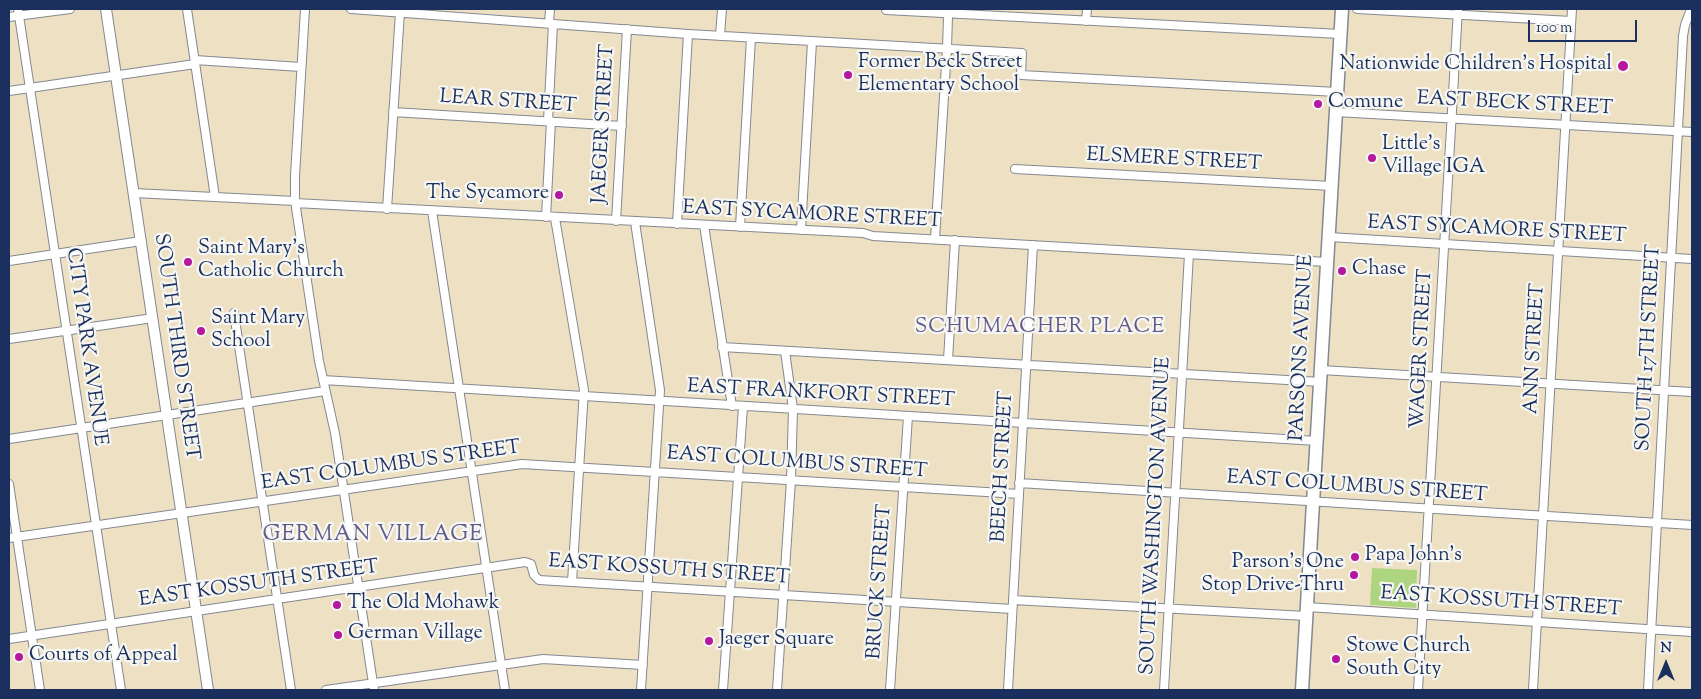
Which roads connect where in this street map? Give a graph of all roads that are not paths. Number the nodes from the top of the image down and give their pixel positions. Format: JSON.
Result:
{"nodes":[{"id":1,"x":70,"y":9,"type":"edge"},
{"id":2,"x":106,"y":9,"type":"edge"},
{"id":3,"x":187,"y":9,"type":"edge"},
{"id":4,"x":304,"y":9,"type":"edge"},
{"id":5,"x":351,"y":9,"type":"edge"},
{"id":6,"x":550,"y":9,"type":"edge"},
{"id":7,"x":722,"y":9,"type":"edge"},
{"id":8,"x":1087,"y":9,"type":"edge"},
{"id":9,"x":1342,"y":9,"type":"edge"},
{"id":10,"x":1357,"y":9,"type":"edge"},
{"id":11,"x":1572,"y":9,"type":"edge"},
{"id":12,"x":1691,"y":9,"type":"edge"},
{"id":13,"x":886,"y":10,"type":"dead end"},
{"id":14,"x":398,"y":11,"type":"edge"},
{"id":15,"x":947,"y":11,"type":"edge"},
{"id":16,"x":19,"y":12,"type":"edge"},
{"id":17,"x":1458,"y":12,"type":"edge"},
{"id":18,"x":9,"y":18,"type":"edge"},
{"id":19,"x":1086,"y":21,"type":"junction"},
{"id":20,"x":1571,"y":21,"type":"junction"},
{"id":21,"x":551,"y":24,"type":"junction"},
{"id":22,"x":627,"y":29,"type":"junction"},
{"id":23,"x":688,"y":34,"type":"junction"},
{"id":24,"x":1340,"y":34,"type":"junction"},
{"id":25,"x":720,"y":36,"type":"junction"},
{"id":26,"x":751,"y":38,"type":"junction"},
{"id":27,"x":812,"y":42,"type":"junction"},
{"id":28,"x":947,"y":49,"type":"junction"},
{"id":29,"x":195,"y":62,"type":"junction"},
{"id":30,"x":301,"y":67,"type":"junction"},
{"id":31,"x":116,"y":76,"type":"junction"},
{"id":32,"x":30,"y":88,"type":"junction"},
{"id":33,"x":9,"y":92,"type":"edge"},
{"id":34,"x":1337,"y":92,"type":"junction"},
{"id":35,"x":393,"y":112,"type":"junction"},
{"id":36,"x":1336,"y":112,"type":"junction"},
{"id":37,"x":1452,"y":118,"type":"junction"},
{"id":38,"x":550,"y":121,"type":"junction"},
{"id":39,"x":1566,"y":124,"type":"junction"},
{"id":40,"x":622,"y":126,"type":"junction"},
{"id":41,"x":1678,"y":131,"type":"junction"},
{"id":42,"x":1692,"y":132,"type":"edge"},
{"id":43,"x":1015,"y":169,"type":"dead end"},
{"id":44,"x":1332,"y":186,"type":"junction"},
{"id":45,"x":134,"y":193,"type":"junction"},
{"id":46,"x":215,"y":197,"type":"junction"},
{"id":47,"x":295,"y":202,"type":"junction"},
{"id":48,"x":387,"y":209,"type":"junction"},
{"id":49,"x":432,"y":211,"type":"junction"},
{"id":50,"x":546,"y":217,"type":"junction"},
{"id":51,"x":555,"y":218,"type":"junction"},
{"id":52,"x":616,"y":221,"type":"junction"},
{"id":53,"x":635,"y":222,"type":"junction"},
{"id":54,"x":677,"y":224,"type":"junction"},
{"id":55,"x":704,"y":226,"type":"junction"},
{"id":56,"x":740,"y":227,"type":"junction"},
{"id":57,"x":801,"y":230,"type":"junction"},
{"id":58,"x":1329,"y":237,"type":"junction"},
{"id":59,"x":935,"y":239,"type":"junction"},
{"id":60,"x":954,"y":240,"type":"junction"},
{"id":61,"x":142,"y":241,"type":"junction"},
{"id":62,"x":1445,"y":244,"type":"junction"},
{"id":63,"x":1033,"y":245,"type":"junction"},
{"id":64,"x":1558,"y":251,"type":"junction"},
{"id":65,"x":55,"y":254,"type":"junction"},
{"id":66,"x":1189,"y":254,"type":"junction"},
{"id":67,"x":1671,"y":258,"type":"junction"},
{"id":68,"x":1692,"y":259,"type":"edge"},
{"id":69,"x":9,"y":261,"type":"edge"},
{"id":70,"x":1327,"y":262,"type":"junction"},
{"id":71,"x":234,"y":312,"type":"dead end"},
{"id":72,"x":153,"y":318,"type":"junction"},
{"id":73,"x":66,"y":330,"type":"junction"},
{"id":74,"x":9,"y":339,"type":"edge"},
{"id":75,"x":722,"y":347,"type":"junction"},
{"id":76,"x":785,"y":351,"type":"junction"},
{"id":77,"x":948,"y":360,"type":"junction"},
{"id":78,"x":1027,"y":365,"type":"junction"},
{"id":79,"x":1182,"y":374,"type":"junction"},
{"id":80,"x":1321,"y":376,"type":"junction"},
{"id":81,"x":1437,"y":377,"type":"junction"},
{"id":82,"x":323,"y":380,"type":"junction"},
{"id":83,"x":1550,"y":384,"type":"junction"},
{"id":84,"x":460,"y":389,"type":"junction"},
{"id":85,"x":325,"y":391,"type":"junction"},
{"id":86,"x":1663,"y":391,"type":"junction"},
{"id":87,"x":1692,"y":392,"type":"edge"},
{"id":88,"x":583,"y":396,"type":"junction"},
{"id":89,"x":660,"y":402,"type":"junction"},
{"id":90,"x":248,"y":403,"type":"junction"},
{"id":91,"x":732,"y":406,"type":"junction"},
{"id":92,"x":743,"y":407,"type":"junction"},
{"id":93,"x":793,"y":410,"type":"junction"},
{"id":94,"x":167,"y":415,"type":"junction"},
{"id":95,"x":908,"y":416,"type":"junction"},
{"id":96,"x":1022,"y":424,"type":"junction"},
{"id":97,"x":81,"y":428,"type":"junction"},
{"id":98,"x":1179,"y":433,"type":"junction"},
{"id":99,"x":9,"y":439,"type":"edge"},
{"id":100,"x":1317,"y":441,"type":"junction"},
{"id":101,"x":579,"y":467,"type":"junction"},
{"id":102,"x":472,"y":470,"type":"junction"},
{"id":103,"x":655,"y":472,"type":"junction"},
{"id":104,"x":738,"y":477,"type":"junction"},
{"id":105,"x":791,"y":480,"type":"junction"},
{"id":106,"x":1020,"y":483,"type":"junction"},
{"id":107,"x":9,"y":484,"type":"edge"},
{"id":108,"x":904,"y":487,"type":"junction"},
{"id":109,"x":344,"y":489,"type":"junction"},
{"id":110,"x":1175,"y":493,"type":"junction"},
{"id":111,"x":1019,"y":494,"type":"junction"},
{"id":112,"x":263,"y":501,"type":"junction"},
{"id":113,"x":1313,"y":501,"type":"junction"},
{"id":114,"x":1430,"y":509,"type":"junction"},
{"id":115,"x":182,"y":513,"type":"junction"},
{"id":116,"x":1543,"y":516,"type":"junction"},
{"id":117,"x":1656,"y":523,"type":"junction"},
{"id":118,"x":1692,"y":525,"type":"edge"},
{"id":119,"x":96,"y":526,"type":"junction"},
{"id":120,"x":13,"y":538,"type":"edge"},
{"id":121,"x":486,"y":567,"type":"junction"},
{"id":122,"x":572,"y":582,"type":"junction"},
{"id":123,"x":358,"y":586,"type":"junction"},
{"id":124,"x":648,"y":587,"type":"junction"},
{"id":125,"x":729,"y":592,"type":"junction"},
{"id":126,"x":784,"y":595,"type":"junction"},
{"id":127,"x":278,"y":598,"type":"junction"},
{"id":128,"x":1013,"y":600,"type":"junction"},
{"id":129,"x":896,"y":602,"type":"junction"},
{"id":130,"x":1012,"y":609,"type":"junction"},
{"id":131,"x":1168,"y":609,"type":"junction"},
{"id":132,"x":196,"y":610,"type":"junction"},
{"id":133,"x":1307,"y":612,"type":"junction"},
{"id":134,"x":1423,"y":614,"type":"junction"},
{"id":135,"x":1537,"y":621,"type":"junction"},
{"id":136,"x":110,"y":623,"type":"junction"},
{"id":137,"x":1652,"y":629,"type":"junction"},
{"id":138,"x":1692,"y":632,"type":"edge"},
{"id":139,"x":32,"y":635,"type":"junction"},
{"id":140,"x":9,"y":639,"type":"edge"},
{"id":141,"x":501,"y":665,"type":"junction"},
{"id":142,"x":643,"y":665,"type":"junction"},
{"id":143,"x":374,"y":687,"type":"edge"},
{"id":144,"x":40,"y":690,"type":"edge"},
{"id":145,"x":120,"y":690,"type":"edge"},
{"id":146,"x":208,"y":690,"type":"edge"},
{"id":147,"x":292,"y":690,"type":"edge"},
{"id":148,"x":326,"y":690,"type":"edge"},
{"id":149,"x":505,"y":690,"type":"edge"},
{"id":150,"x":642,"y":690,"type":"edge"},
{"id":151,"x":723,"y":690,"type":"edge"},
{"id":152,"x":777,"y":690,"type":"edge"},
{"id":153,"x":890,"y":690,"type":"edge"},
{"id":154,"x":1008,"y":690,"type":"edge"},
{"id":155,"x":1164,"y":690,"type":"edge"},
{"id":156,"x":1302,"y":690,"type":"edge"},
{"id":157,"x":1418,"y":690,"type":"edge"},
{"id":158,"x":1533,"y":690,"type":"edge"},
{"id":159,"x":1648,"y":690,"type":"edge"}],
"edges":[{"from":1,"to":16,"type":"street"},
{"from":2,"to":31,"type":"street","name":"SOUTH THIRD STREET"},
{"from":3,"to":29,"type":"street"},
{"from":4,"to":30,"type":"street"},
{"from":5,"to":14,"type":"street"},
{"from":6,"to":21,"type":"street"},
{"from":7,"to":25,"type":"street"},
{"from":8,"to":19,"type":"street"},
{"from":9,"to":24,"type":"main road","name":"PARSONS AVENUE"},
{"from":10,"to":17,"type":"street"},
{"from":11,"to":20,"type":"street","name":"ANN STREET"},
{"from":12,"to":41,"type":"street","name":"SOUTH 17TH STREET"},
{"from":13,"to":15,"type":"street"},
{"from":14,"to":21,"type":"street"},
{"from":14,"to":35,"type":"street"},
{"from":15,"to":19,"type":"street"},
{"from":15,"to":28,"type":"street"},
{"from":16,"to":18,"type":"street"},
{"from":16,"to":32,"type":"street","name":"CITY PARK AVENUE"},
{"from":17,"to":20,"type":"street"},
{"from":17,"to":37,"type":"street","name":"WAGER STREET"},
{"from":19,"to":24,"type":"street"},
{"from":20,"to":39,"type":"street","name":"ANN STREET"},
{"from":21,"to":22,"type":"street"},
{"from":21,"to":38,"type":"street"},
{"from":22,"to":23,"type":"street"},
{"from":22,"to":40,"type":"street","name":"JAEGER STREET"},
{"from":23,"to":25,"type":"street"},
{"from":23,"to":54,"type":"street"},
{"from":24,"to":34,"type":"main road","name":"PARSONS AVENUE"},
{"from":25,"to":26,"type":"street"},
{"from":26,"to":27,"type":"street"},
{"from":26,"to":56,"type":"street"},
{"from":27,"to":28,"type":"street"},
{"from":27,"to":57,"type":"street"},
{"from":28,"to":34,"type":"street"},
{"from":28,"to":59,"type":"street"},
{"from":29,"to":30,"type":"street"},
{"from":29,"to":31,"type":"street"},
{"from":29,"to":46,"type":"street"},
{"from":30,"to":47,"type":"street"},
{"from":31,"to":32,"type":"street"},
{"from":31,"to":45,"type":"street","name":"SOUTH THIRD STREET"},
{"from":32,"to":33,"type":"street"},
{"from":32,"to":65,"type":"street","name":"CITY PARK AVENUE"},
{"from":34,"to":36,"type":"main road","name":"PARSONS AVENUE"},
{"from":35,"to":38,"type":"street","name":"LEAR STREET"},
{"from":35,"to":48,"type":"street"},
{"from":36,"to":37,"type":"street","name":"EAST BECK STREET"},
{"from":36,"to":44,"type":"main road","name":"PARSONS AVENUE"},
{"from":37,"to":39,"type":"street","name":"EAST BECK STREET"},
{"from":37,"to":62,"type":"street","name":"WAGER STREET"},
{"from":38,"to":40,"type":"street","name":"LEAR STREET"},
{"from":38,"to":50,"type":"street"},
{"from":39,"to":41,"type":"street","name":"EAST BECK STREET"},
{"from":39,"to":64,"type":"street","name":"ANN STREET"},
{"from":40,"to":52,"type":"street","name":"JAEGER STREET"},
{"from":41,"to":42,"type":"street","name":"EAST BECK STREET"},
{"from":41,"to":67,"type":"street","name":"SOUTH 17TH STREET"},
{"from":43,"to":44,"type":"street","name":"ELSMERE STREET"},
{"from":44,"to":58,"type":"main road","name":"PARSONS AVENUE"},
{"from":45,"to":46,"type":"street","name":"EAST SYCAMORE STREET"},
{"from":45,"to":61,"type":"street","name":"SOUTH THIRD STREET"},
{"from":46,"to":47,"type":"street","name":"EAST SYCAMORE STREET"},
{"from":47,"to":48,"type":"street","name":"EAST SYCAMORE STREET"},
{"from":47,"to":82,"type":"street"},
{"from":48,"to":49,"type":"street","name":"EAST SYCAMORE STREET"},
{"from":49,"to":50,"type":"street","name":"EAST SYCAMORE STREET"},
{"from":49,"to":84,"type":"street"},
{"from":50,"to":51,"type":"street","name":"EAST SYCAMORE STREET"},
{"from":51,"to":52,"type":"street","name":"EAST SYCAMORE STREET"},
{"from":51,"to":88,"type":"street"},
{"from":52,"to":53,"type":"street","name":"EAST SYCAMORE STREET"},
{"from":53,"to":54,"type":"street","name":"EAST SYCAMORE STREET"},
{"from":53,"to":89,"type":"street","name":"JAEGER STREET"},
{"from":54,"to":55,"type":"street","name":"EAST SYCAMORE STREET"},
{"from":55,"to":56,"type":"street","name":"EAST SYCAMORE STREET"},
{"from":55,"to":75,"type":"street"},
{"from":56,"to":57,"type":"street","name":"EAST SYCAMORE STREET"},
{"from":57,"to":59,"type":"street","name":"EAST SYCAMORE STREET"},
{"from":58,"to":62,"type":"street","name":"EAST SYCAMORE STREET"},
{"from":58,"to":70,"type":"main road","name":"PARSONS AVENUE"},
{"from":59,"to":60,"type":"street","name":"EAST SYCAMORE STREET"},
{"from":60,"to":63,"type":"street","name":"EAST SYCAMORE STREET"},
{"from":60,"to":77,"type":"street"},
{"from":61,"to":65,"type":"street"},
{"from":61,"to":72,"type":"street","name":"SOUTH THIRD STREET"},
{"from":62,"to":64,"type":"street","name":"EAST SYCAMORE STREET"},
{"from":62,"to":81,"type":"street","name":"WAGER STREET"},
{"from":63,"to":66,"type":"street","name":"EAST SYCAMORE STREET"},
{"from":63,"to":78,"type":"street","name":"BEECH STREET"},
{"from":64,"to":67,"type":"street","name":"EAST SYCAMORE STREET"},
{"from":64,"to":83,"type":"street","name":"ANN STREET"},
{"from":65,"to":69,"type":"street"},
{"from":65,"to":73,"type":"street","name":"CITY PARK AVENUE"},
{"from":66,"to":70,"type":"street","name":"EAST SYCAMORE STREET"},
{"from":66,"to":79,"type":"street","name":"SOUTH WASHINGTON AVENUE"},
{"from":67,"to":68,"type":"street","name":"EAST SYCAMORE STREET"},
{"from":67,"to":86,"type":"street","name":"SOUTH 17TH STREET"},
{"from":70,"to":80,"type":"main road","name":"PARSONS AVENUE"},
{"from":71,"to":90,"type":"street"},
{"from":72,"to":73,"type":"street"},
{"from":72,"to":94,"type":"street","name":"SOUTH THIRD STREET"},
{"from":73,"to":74,"type":"street"},
{"from":73,"to":97,"type":"street","name":"CITY PARK AVENUE"},
{"from":75,"to":76,"type":"street"},
{"from":75,"to":91,"type":"street"},
{"from":76,"to":77,"type":"street"},
{"from":76,"to":93,"type":"street"},
{"from":77,"to":78,"type":"street"},
{"from":78,"to":79,"type":"street"},
{"from":78,"to":96,"type":"street","name":"BEECH STREET"},
{"from":79,"to":80,"type":"street"},
{"from":79,"to":98,"type":"street","name":"SOUTH WASHINGTON AVENUE"},
{"from":80,"to":81,"type":"street"},
{"from":80,"to":100,"type":"main road","name":"PARSONS AVENUE"},
{"from":81,"to":83,"type":"street"},
{"from":81,"to":114,"type":"street","name":"WAGER STREET"},
{"from":82,"to":84,"type":"street","name":"EAST FRANKFORT STREET"},
{"from":82,"to":85,"type":"street"},
{"from":83,"to":86,"type":"street"},
{"from":83,"to":116,"type":"street","name":"ANN STREET"},
{"from":84,"to":88,"type":"street","name":"EAST FRANKFORT STREET"},
{"from":84,"to":102,"type":"street"},
{"from":85,"to":90,"type":"street"},
{"from":85,"to":109,"type":"street"},
{"from":86,"to":87,"type":"street"},
{"from":86,"to":117,"type":"street","name":"SOUTH 17TH STREET"},
{"from":88,"to":89,"type":"street","name":"EAST FRANKFORT STREET"},
{"from":88,"to":101,"type":"street"},
{"from":89,"to":91,"type":"street","name":"EAST FRANKFORT STREET"},
{"from":89,"to":103,"type":"street","name":"JAEGER STREET"},
{"from":90,"to":94,"type":"street"},
{"from":90,"to":112,"type":"street"},
{"from":91,"to":92,"type":"street","name":"EAST FRANKFORT STREET"},
{"from":92,"to":93,"type":"street","name":"EAST FRANKFORT STREET"},
{"from":92,"to":104,"type":"street"},
{"from":93,"to":95,"type":"street","name":"EAST FRANKFORT STREET"},
{"from":93,"to":105,"type":"street"},
{"from":94,"to":97,"type":"street"},
{"from":94,"to":115,"type":"street","name":"SOUTH THIRD STREET"},
{"from":95,"to":96,"type":"street","name":"EAST FRANKFORT STREET"},
{"from":95,"to":108,"type":"street","name":"BRUCK STREET"},
{"from":96,"to":98,"type":"street","name":"EAST FRANKFORT STREET"},
{"from":96,"to":106,"type":"street","name":"BEECH STREET"},
{"from":97,"to":99,"type":"street"},
{"from":97,"to":119,"type":"street","name":"CITY PARK AVENUE"},
{"from":98,"to":100,"type":"street","name":"EAST FRANKFORT STREET"},
{"from":98,"to":110,"type":"street","name":"SOUTH WASHINGTON AVENUE"},
{"from":100,"to":113,"type":"main road","name":"PARSONS AVENUE"},
{"from":101,"to":102,"type":"street","name":"EAST COLUMBUS STREET"},
{"from":101,"to":103,"type":"street","name":"EAST COLUMBUS STREET"},
{"from":101,"to":122,"type":"street"},
{"from":102,"to":109,"type":"street","name":"EAST COLUMBUS STREET"},
{"from":102,"to":121,"type":"street"},
{"from":103,"to":104,"type":"street","name":"EAST COLUMBUS STREET"},
{"from":103,"to":124,"type":"street","name":"JAEGER STREET"},
{"from":104,"to":105,"type":"street","name":"EAST COLUMBUS STREET"},
{"from":104,"to":125,"type":"street"},
{"from":105,"to":108,"type":"street","name":"EAST COLUMBUS STREET"},
{"from":105,"to":126,"type":"street"},
{"from":106,"to":110,"type":"street","name":"EAST COLUMBUS STREET"},
{"from":106,"to":111,"type":"street","name":"BEECH STREET"},
{"from":107,"to":120,"type":"street"},
{"from":108,"to":111,"type":"street","name":"EAST COLUMBUS STREET"},
{"from":108,"to":129,"type":"street","name":"BRUCK STREET"},
{"from":109,"to":112,"type":"street","name":"EAST COLUMBUS STREET"},
{"from":109,"to":123,"type":"street"},
{"from":110,"to":113,"type":"street","name":"EAST COLUMBUS STREET"},
{"from":110,"to":131,"type":"street","name":"SOUTH WASHINGTON AVENUE"},
{"from":111,"to":128,"type":"street","name":"BEECH STREET"},
{"from":112,"to":115,"type":"street","name":"EAST COLUMBUS STREET"},
{"from":112,"to":127,"type":"street"},
{"from":113,"to":114,"type":"street","name":"EAST COLUMBUS STREET"},
{"from":113,"to":133,"type":"main road","name":"PARSONS AVENUE"},
{"from":114,"to":116,"type":"street","name":"EAST COLUMBUS STREET"},
{"from":114,"to":134,"type":"street","name":"WAGER STREET"},
{"from":115,"to":119,"type":"street","name":"EAST COLUMBUS STREET"},
{"from":115,"to":132,"type":"street","name":"SOUTH THIRD STREET"},
{"from":116,"to":117,"type":"street","name":"EAST COLUMBUS STREET"},
{"from":116,"to":135,"type":"street","name":"ANN STREET"},
{"from":117,"to":118,"type":"street","name":"EAST COLUMBUS STREET"},
{"from":117,"to":137,"type":"street","name":"SOUTH 17TH STREET"},
{"from":119,"to":120,"type":"street","name":"EAST COLUMBUS STREET"},
{"from":119,"to":136,"type":"street","name":"CITY PARK AVENUE"},
{"from":120,"to":139,"type":"street"},
{"from":121,"to":122,"type":"street","name":"EAST KOSSUTH STREET"},
{"from":121,"to":123,"type":"street","name":"EAST KOSSUTH STREET"},
{"from":121,"to":141,"type":"street"},
{"from":122,"to":124,"type":"street","name":"EAST KOSSUTH STREET"},
{"from":123,"to":127,"type":"street","name":"EAST KOSSUTH STREET"},
{"from":123,"to":143,"type":"street"},
{"from":124,"to":125,"type":"street","name":"EAST KOSSUTH STREET"},
{"from":124,"to":142,"type":"street","name":"JAEGER STREET"},
{"from":125,"to":126,"type":"street","name":"EAST KOSSUTH STREET"},
{"from":125,"to":151,"type":"street"},
{"from":126,"to":129,"type":"street","name":"EAST KOSSUTH STREET"},
{"from":126,"to":152,"type":"street"},
{"from":127,"to":132,"type":"street","name":"EAST KOSSUTH STREET"},
{"from":127,"to":147,"type":"street"},
{"from":128,"to":130,"type":"street","name":"BEECH STREET"},
{"from":128,"to":131,"type":"street","name":"EAST KOSSUTH STREET"},
{"from":129,"to":130,"type":"street","name":"EAST KOSSUTH STREET"},
{"from":129,"to":153,"type":"street","name":"BRUCK STREET"},
{"from":130,"to":154,"type":"street","name":"BEECH STREET"},
{"from":131,"to":133,"type":"street","name":"EAST KOSSUTH STREET"},
{"from":131,"to":155,"type":"street","name":"SOUTH WASHINGTON AVENUE"},
{"from":132,"to":136,"type":"street","name":"EAST KOSSUTH STREET"},
{"from":132,"to":146,"type":"street","name":"SOUTH THIRD STREET"},
{"from":133,"to":134,"type":"street","name":"EAST KOSSUTH STREET"},
{"from":133,"to":156,"type":"main road","name":"PARSONS AVENUE"},
{"from":134,"to":135,"type":"street","name":"EAST KOSSUTH STREET"},
{"from":134,"to":157,"type":"street","name":"WAGER STREET"},
{"from":135,"to":137,"type":"street","name":"EAST KOSSUTH STREET"},
{"from":135,"to":158,"type":"street","name":"ANN STREET"},
{"from":136,"to":139,"type":"street","name":"EAST KOSSUTH STREET"},
{"from":136,"to":145,"type":"street","name":"CITY PARK AVENUE"},
{"from":137,"to":138,"type":"street","name":"EAST KOSSUTH STREET"},
{"from":137,"to":159,"type":"street","name":"SOUTH 17TH STREET"},
{"from":139,"to":140,"type":"street","name":"EAST KOSSUTH STREET"},
{"from":139,"to":144,"type":"street"},
{"from":141,"to":142,"type":"street"},
{"from":141,"to":143,"type":"street"},
{"from":141,"to":149,"type":"street"},
{"from":142,"to":150,"type":"street","name":"JAEGER STREET"},
{"from":143,"to":148,"type":"street"}]}
